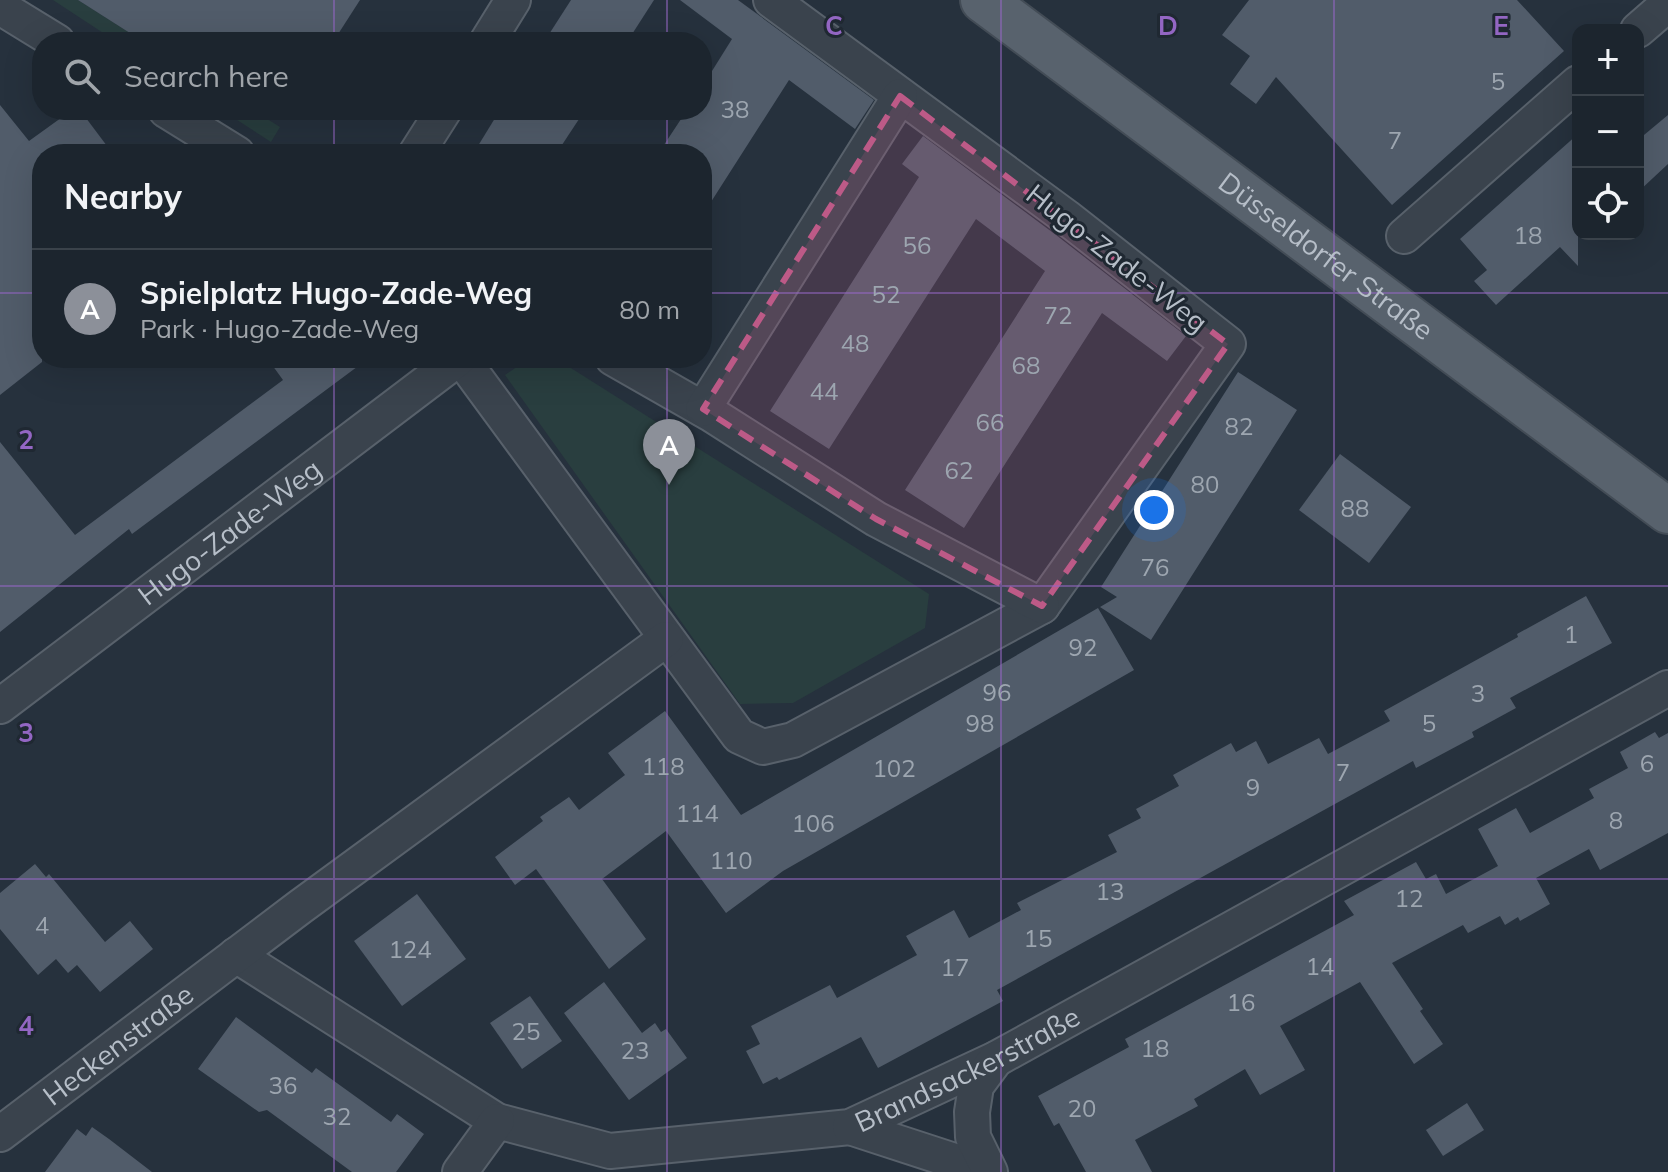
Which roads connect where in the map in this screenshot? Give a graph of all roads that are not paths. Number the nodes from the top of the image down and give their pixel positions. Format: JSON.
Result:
{"nodes":[{"id":1,"x":513,"y":0,"type":"edge"},
{"id":2,"x":771,"y":0,"type":"edge"},
{"id":3,"x":983,"y":0,"type":"edge"},
{"id":4,"x":1668,"y":4,"type":"edge"},
{"id":5,"x":0,"y":7,"type":"edge"},
{"id":6,"x":1644,"y":25,"type":"edge"},
{"id":7,"x":41,"y":32,"type":"edge"},
{"id":8,"x":493,"y":32,"type":"edge"},
{"id":9,"x":1572,"y":88,"type":"edge"},
{"id":10,"x":900,"y":96,"type":"junction"},
{"id":11,"x":182,"y":120,"type":"edge"},
{"id":12,"x":438,"y":120,"type":"edge"},
{"id":13,"x":221,"y":144,"type":"edge"},
{"id":14,"x":422,"y":144,"type":"edge"},
{"id":15,"x":1404,"y":236,"type":"dead end"},
{"id":16,"x":447,"y":368,"type":"edge"},
{"id":17,"x":467,"y":368,"type":"edge"},
{"id":18,"x":631,"y":368,"type":"edge"},
{"id":19,"x":703,"y":409,"type":"junction"},
{"id":20,"x":1668,"y":511,"type":"edge"},
{"id":21,"x":1042,"y":606,"type":"junction"},
{"id":22,"x":666,"y":639,"type":"junction"},
{"id":23,"x":1668,"y":688,"type":"edge"},
{"id":24,"x":0,"y":706,"type":"edge"},
{"id":25,"x":236,"y":955,"type":"junction"},
{"id":26,"x":996,"y":1059,"type":"junction"},
{"id":27,"x":497,"y":1121,"type":"junction"},
{"id":28,"x":850,"y":1127,"type":"junction"},
{"id":29,"x":0,"y":1134,"type":"edge"},
{"id":30,"x":460,"y":1172,"type":"edge"},
{"id":31,"x":989,"y":1172,"type":"edge"}],
"edges":[{"from":1,"to":8,"type":"street"},
{"from":2,"to":10,"type":"street","name":"Hugo-Zade-Weg"},
{"from":3,"to":20,"type":"main road","name":"Düsseldorfer Straße"},
{"from":4,"to":6,"type":"street"},
{"from":5,"to":7,"type":"street"},
{"from":9,"to":15,"type":"street"},
{"from":10,"to":19,"type":"street"},
{"from":10,"to":21,"type":"street","name":"Hugo-Zade-Weg"},
{"from":11,"to":13,"type":"street"},
{"from":12,"to":14,"type":"street"},
{"from":16,"to":24,"type":"street","name":"Hugo-Zade-Weg"},
{"from":17,"to":22,"type":"street","name":"Hugo-Zade-Weg"},
{"from":18,"to":19,"type":"street"},
{"from":19,"to":21,"type":"street"},
{"from":21,"to":22,"type":"street","name":"Hugo-Zade-Weg"},
{"from":22,"to":25,"type":"street"},
{"from":23,"to":26,"type":"street","name":"Brandsackerstraße"},
{"from":25,"to":27,"type":"street","name":"Brandsackerstraße"},
{"from":25,"to":29,"type":"street","name":"Heckenstraße"},
{"from":26,"to":28,"type":"street","name":"Brandsackerstraße"},
{"from":26,"to":31,"type":"street"},
{"from":27,"to":28,"type":"street","name":"Brandsackerstraße"},
{"from":27,"to":30,"type":"street"},
{"from":28,"to":31,"type":"street"}]}
